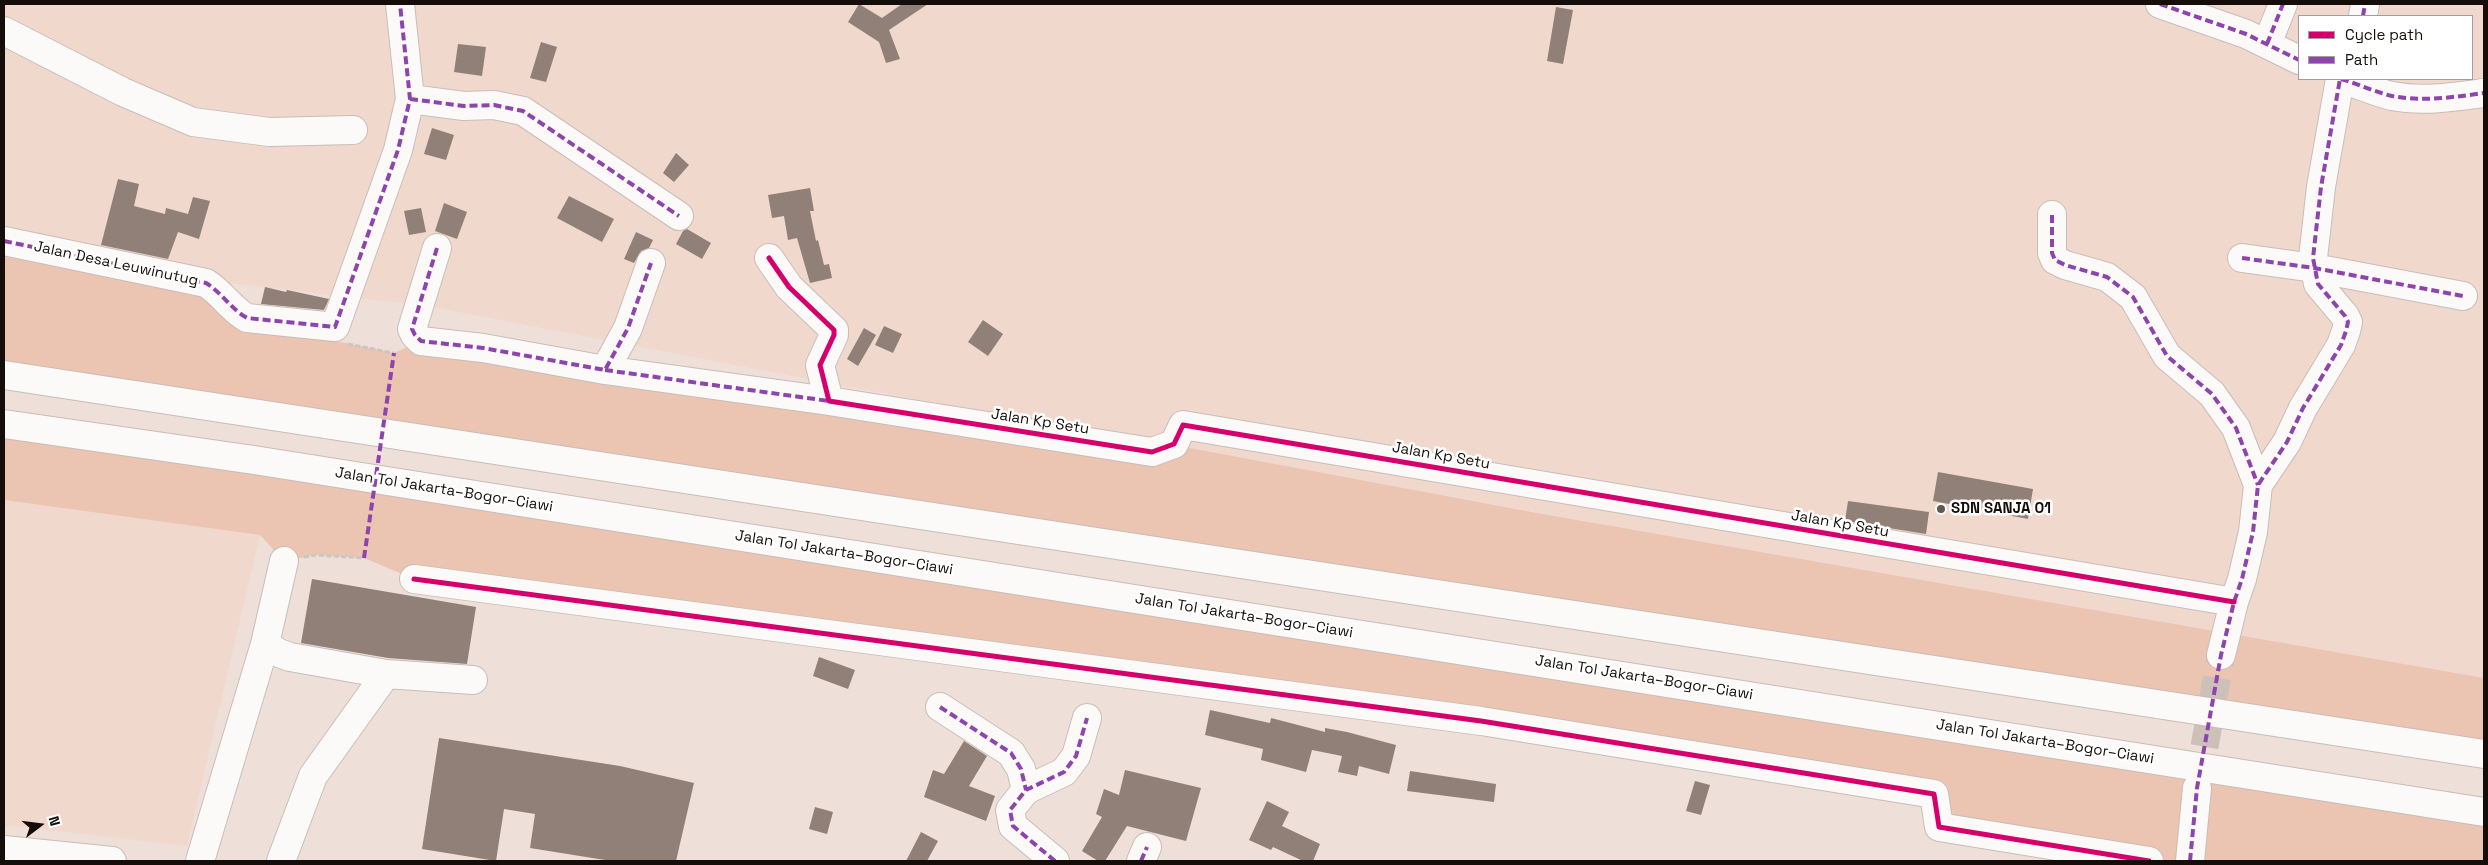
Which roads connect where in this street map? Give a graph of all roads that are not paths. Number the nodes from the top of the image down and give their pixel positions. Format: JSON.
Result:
{"nodes":[{"id":1,"x":400,"y":4,"type":"edge"},
{"id":2,"x":2160,"y":4,"type":"edge"},
{"id":3,"x":2284,"y":4,"type":"edge"},
{"id":4,"x":4,"y":31,"type":"edge"},
{"id":5,"x":2266,"y":44,"type":"junction"},
{"id":6,"x":2298,"y":60,"type":"edge"},
{"id":7,"x":2346,"y":80,"type":"edge"},
{"id":8,"x":2349,"y":80,"type":"edge"},
{"id":9,"x":2484,"y":93,"type":"edge"},
{"id":10,"x":410,"y":99,"type":"junction"},
{"id":11,"x":353,"y":130,"type":"dead end"},
{"id":12,"x":2052,"y":215,"type":"dead end"},
{"id":13,"x":679,"y":216,"type":"dead end"},
{"id":14,"x":4,"y":240,"type":"edge"},
{"id":15,"x":437,"y":248,"type":"dead end"},
{"id":16,"x":768,"y":258,"type":"dead end"},
{"id":17,"x":2242,"y":258,"type":"dead end"},
{"id":18,"x":651,"y":263,"type":"dead end"},
{"id":19,"x":2314,"y":268,"type":"junction"},
{"id":20,"x":2463,"y":296,"type":"dead end"},
{"id":21,"x":605,"y":370,"type":"junction"},
{"id":22,"x":4,"y":375,"type":"edge"},
{"id":23,"x":828,"y":402,"type":"junction"},
{"id":24,"x":4,"y":424,"type":"edge"},
{"id":25,"x":2258,"y":485,"type":"junction"},
{"id":26,"x":284,"y":561,"type":"road end"},
{"id":27,"x":414,"y":579,"type":"dead end"},
{"id":28,"x":2234,"y":602,"type":"junction"},
{"id":29,"x":265,"y":644,"type":"junction"},
{"id":30,"x":2221,"y":655,"type":"tunnel mouth"},
{"id":31,"x":386,"y":674,"type":"junction"},
{"id":32,"x":474,"y":680,"type":"dead end"},
{"id":33,"x":940,"y":707,"type":"dead end"},
{"id":34,"x":1087,"y":718,"type":"dead end"},
{"id":35,"x":2484,"y":754,"type":"edge"},
{"id":36,"x":2197,"y":788,"type":"tunnel mouth"},
{"id":37,"x":1026,"y":790,"type":"junction"},
{"id":38,"x":2484,"y":812,"type":"edge"},
{"id":39,"x":4,"y":850,"type":"edge"},
{"id":40,"x":40,"y":858,"type":"edge"},
{"id":41,"x":112,"y":861,"type":"edge"},
{"id":42,"x":200,"y":861,"type":"edge"},
{"id":43,"x":281,"y":861,"type":"edge"},
{"id":44,"x":1055,"y":861,"type":"edge"},
{"id":45,"x":2150,"y":861,"type":"edge"},
{"id":46,"x":2190,"y":861,"type":"edge"}],
"edges":[{"from":1,"to":10,"type":"main road"},
{"from":2,"to":5,"type":"main road"},
{"from":3,"to":5,"type":"main road"},
{"from":4,"to":11,"type":"main road"},
{"from":5,"to":6,"type":"main road"},
{"from":7,"to":19,"type":"main road"},
{"from":8,"to":9,"type":"main road"},
{"from":10,"to":13,"type":"main road"},
{"from":10,"to":14,"type":"main road","name":"Jalan Desa Leuwinutug"},
{"from":12,"to":25,"type":"main road"},
{"from":15,"to":21,"type":"main road"},
{"from":16,"to":23,"type":"main road"},
{"from":17,"to":19,"type":"main road"},
{"from":18,"to":21,"type":"main road"},
{"from":19,"to":20,"type":"main road"},
{"from":19,"to":25,"type":"main road"},
{"from":21,"to":23,"type":"main road"},
{"from":22,"to":35,"type":"main road"},
{"from":23,"to":28,"type":"main road","name":"Jalan Kp Setu"},
{"from":24,"to":38,"type":"main road","name":"Jalan Tol Jakarta–Bogor–Ciawi"},
{"from":25,"to":28,"type":"main road"},
{"from":26,"to":29,"type":"main road"},
{"from":27,"to":45,"type":"main road"},
{"from":28,"to":30,"type":"main road"},
{"from":29,"to":31,"type":"main road"},
{"from":29,"to":42,"type":"main road"},
{"from":31,"to":32,"type":"main road"},
{"from":31,"to":43,"type":"main road"},
{"from":33,"to":37,"type":"main road"},
{"from":34,"to":37,"type":"main road"},
{"from":36,"to":46,"type":"main road"},
{"from":37,"to":44,"type":"main road"},
{"from":39,"to":40,"type":"main road"},
{"from":40,"to":41,"type":"main road"}]}
